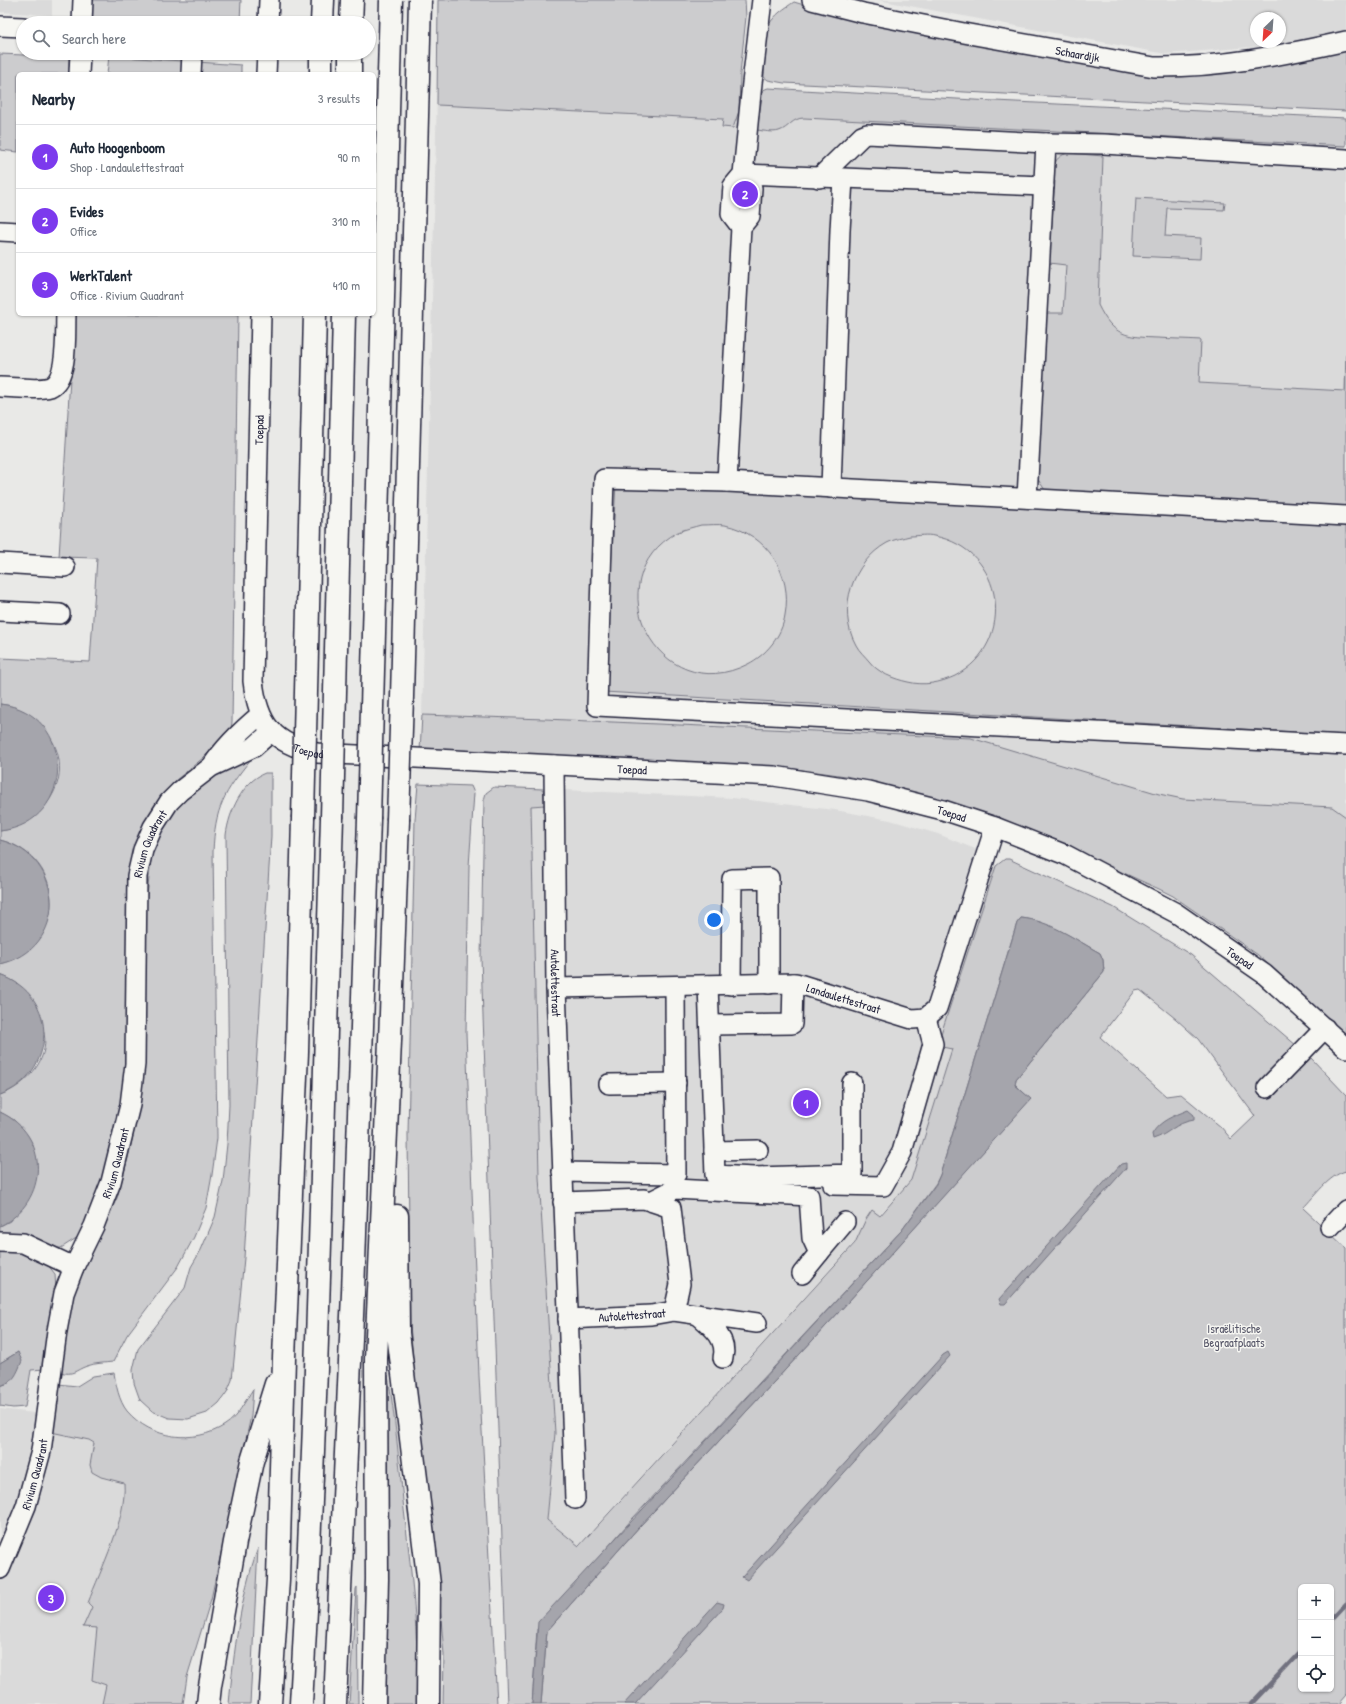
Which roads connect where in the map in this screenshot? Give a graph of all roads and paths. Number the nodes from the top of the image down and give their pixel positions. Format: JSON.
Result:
{"nodes":[{"id":1,"x":83,"y":0,"type":"edge"},
{"id":2,"x":269,"y":0,"type":"edge"},
{"id":3,"x":323,"y":0,"type":"edge"},
{"id":4,"x":352,"y":0,"type":"edge"},
{"id":5,"x":391,"y":0,"type":"edge"},
{"id":6,"x":420,"y":0,"type":"edge"},
{"id":7,"x":762,"y":0,"type":"edge"},
{"id":8,"x":812,"y":0,"type":"edge"},
{"id":9,"x":82,"y":16,"type":"edge"},
{"id":10,"x":268,"y":16,"type":"edge"},
{"id":11,"x":322,"y":16,"type":"edge"},
{"id":12,"x":351,"y":16,"type":"edge"},
{"id":13,"x":0,"y":26,"type":"edge"},
{"id":14,"x":16,"y":27,"type":"edge"},
{"id":15,"x":1346,"y":41,"type":"edge"},
{"id":16,"x":80,"y":60,"type":"edge"},
{"id":17,"x":192,"y":60,"type":"edge"},
{"id":18,"x":267,"y":60,"type":"edge"},
{"id":19,"x":321,"y":60,"type":"edge"},
{"id":20,"x":350,"y":60,"type":"edge"},
{"id":21,"x":79,"y":72,"type":"edge"},
{"id":22,"x":191,"y":72,"type":"edge"},
{"id":23,"x":266,"y":72,"type":"edge"},
{"id":24,"x":321,"y":72,"type":"edge"},
{"id":25,"x":350,"y":72,"type":"edge"},
{"id":26,"x":1046,"y":143,"type":"junction"},
{"id":27,"x":1346,"y":159,"type":"edge"},
{"id":28,"x":743,"y":174,"type":"junction"},
{"id":29,"x":819,"y":178,"type":"junction"},
{"id":30,"x":843,"y":179,"type":"junction"},
{"id":31,"x":1044,"y":186,"type":"junction"},
{"id":32,"x":0,"y":231,"type":"edge"},
{"id":33,"x":16,"y":232,"type":"edge"},
{"id":34,"x":66,"y":316,"type":"edge"},
{"id":35,"x":261,"y":316,"type":"edge"},
{"id":36,"x":315,"y":316,"type":"edge"},
{"id":37,"x":344,"y":316,"type":"edge"},
{"id":38,"x":0,"y":387,"type":"edge"},
{"id":39,"x":727,"y":482,"type":"junction"},
{"id":40,"x":831,"y":488,"type":"junction"},
{"id":41,"x":1027,"y":498,"type":"junction"},
{"id":42,"x":1346,"y":516,"type":"edge"},
{"id":43,"x":0,"y":563,"type":"edge"},
{"id":44,"x":65,"y":568,"type":"dead end"},
{"id":45,"x":0,"y":611,"type":"edge"},
{"id":46,"x":60,"y":614,"type":"dead end"},
{"id":47,"x":260,"y":714,"type":"junction"},
{"id":48,"x":272,"y":731,"type":"junction"},
{"id":49,"x":1346,"y":745,"type":"edge"},
{"id":50,"x":554,"y":765,"type":"junction"},
{"id":51,"x":211,"y":767,"type":"junction"},
{"id":52,"x":995,"y":827,"type":"junction"},
{"id":53,"x":792,"y":983,"type":"junction"},
{"id":54,"x":769,"y":984,"type":"junction"},
{"id":55,"x":708,"y":985,"type":"junction"},
{"id":56,"x":731,"y":985,"type":"junction"},
{"id":57,"x":675,"y":986,"type":"junction"},
{"id":58,"x":556,"y":988,"type":"junction"},
{"id":59,"x":926,"y":1018,"type":"junction"},
{"id":60,"x":710,"y":1025,"type":"junction"},
{"id":61,"x":1325,"y":1028,"type":"junction"},
{"id":62,"x":390,"y":1041,"type":"junction"},
{"id":63,"x":1346,"y":1048,"type":"edge"},
{"id":64,"x":676,"y":1083,"type":"junction"},
{"id":65,"x":852,"y":1083,"type":"dead end"},
{"id":66,"x":609,"y":1084,"type":"dead end"},
{"id":67,"x":1267,"y":1088,"type":"dead end"},
{"id":68,"x":758,"y":1150,"type":"dead end"},
{"id":69,"x":714,"y":1151,"type":"junction"},
{"id":70,"x":562,"y":1172,"type":"junction"},
{"id":71,"x":754,"y":1176,"type":"junction"},
{"id":72,"x":651,"y":1201,"type":"junction"},
{"id":73,"x":563,"y":1202,"type":"junction"},
{"id":74,"x":1346,"y":1210,"type":"edge"},
{"id":75,"x":845,"y":1222,"type":"dead end"},
{"id":76,"x":1330,"y":1227,"type":"dead end"},
{"id":77,"x":0,"y":1242,"type":"edge"},
{"id":78,"x":819,"y":1253,"type":"junction"},
{"id":79,"x":74,"y":1266,"type":"junction"},
{"id":80,"x":802,"y":1274,"type":"dead end"},
{"id":81,"x":674,"y":1311,"type":"junction"},
{"id":82,"x":697,"y":1314,"type":"junction"},
{"id":83,"x":568,"y":1319,"type":"junction"},
{"id":84,"x":757,"y":1322,"type":"dead end"},
{"id":85,"x":284,"y":1358,"type":"junction"},
{"id":86,"x":723,"y":1358,"type":"dead end"},
{"id":87,"x":575,"y":1499,"type":"dead end"},
{"id":88,"x":0,"y":1569,"type":"edge"},
{"id":89,"x":208,"y":1704,"type":"edge"},
{"id":90,"x":270,"y":1704,"type":"edge"},
{"id":91,"x":302,"y":1704,"type":"edge"},
{"id":92,"x":335,"y":1704,"type":"edge"},
{"id":93,"x":374,"y":1704,"type":"edge"},
{"id":94,"x":428,"y":1704,"type":"edge"}],
"edges":[{"from":1,"to":9,"type":"street"},
{"from":2,"to":10,"type":"street"},
{"from":3,"to":11,"type":"highway"},
{"from":4,"to":12,"type":"highway"},
{"from":5,"to":92,"type":"highway","bridge":true},
{"from":6,"to":62,"type":"highway","bridge":true},
{"from":7,"to":28,"type":"street"},
{"from":8,"to":15,"type":"street","name":"Schaardijk"},
{"from":13,"to":14,"type":"street"},
{"from":16,"to":21,"type":"street"},
{"from":17,"to":22,"type":"street"},
{"from":18,"to":23,"type":"street"},
{"from":19,"to":24,"type":"highway"},
{"from":20,"to":25,"type":"highway"},
{"from":26,"to":27,"type":"street"},
{"from":26,"to":29,"type":"street"},
{"from":26,"to":31,"type":"street"},
{"from":28,"to":29,"type":"street"},
{"from":28,"to":39,"type":"street"},
{"from":29,"to":30,"type":"street"},
{"from":30,"to":31,"type":"street"},
{"from":30,"to":40,"type":"street"},
{"from":31,"to":41,"type":"street"},
{"from":32,"to":33,"type":"street"},
{"from":34,"to":38,"type":"street"},
{"from":35,"to":47,"type":"street","name":"Toepad"},
{"from":36,"to":85,"type":"highway","bridge":true},
{"from":37,"to":91,"type":"highway","bridge":true},
{"from":39,"to":40,"type":"street"},
{"from":39,"to":49,"type":"street"},
{"from":40,"to":41,"type":"street"},
{"from":41,"to":42,"type":"street"},
{"from":43,"to":44,"type":"street"},
{"from":45,"to":46,"type":"street"},
{"from":47,"to":48,"type":"street","name":"Toepad"},
{"from":47,"to":51,"type":"street","name":"Rivium Quadrant"},
{"from":48,"to":50,"type":"street","name":"Toepad"},
{"from":48,"to":51,"type":"street","name":"Rivium Quadrant"},
{"from":50,"to":52,"type":"street","name":"Toepad"},
{"from":50,"to":58,"type":"street","name":"Autolettestraat"},
{"from":51,"to":79,"type":"street","name":"Rivium Quadrant"},
{"from":52,"to":59,"type":"street"},
{"from":52,"to":61,"type":"street","name":"Toepad"},
{"from":53,"to":54,"type":"street","name":"Landaulettestraat"},
{"from":53,"to":59,"type":"street","name":"Landaulettestraat"},
{"from":53,"to":60,"type":"street"},
{"from":54,"to":56,"type":"street","name":"Landaulettestraat"},
{"from":54,"to":56,"type":"street"},
{"from":55,"to":56,"type":"street","name":"Landaulettestraat"},
{"from":55,"to":57,"type":"street","name":"Landaulettestraat"},
{"from":55,"to":60,"type":"street"},
{"from":57,"to":58,"type":"street","name":"Landaulettestraat"},
{"from":57,"to":64,"type":"street"},
{"from":58,"to":70,"type":"street","name":"Autolettestraat"},
{"from":59,"to":71,"type":"street"},
{"from":60,"to":69,"type":"street"},
{"from":61,"to":63,"type":"street","name":"Toepad"},
{"from":61,"to":67,"type":"street"},
{"from":62,"to":93,"type":"highway"},
{"from":62,"to":94,"type":"highway"},
{"from":64,"to":66,"type":"street"},
{"from":64,"to":70,"type":"street"},
{"from":65,"to":71,"type":"street"},
{"from":68,"to":69,"type":"street"},
{"from":69,"to":71,"type":"street"},
{"from":70,"to":73,"type":"street","name":"Autolettestraat"},
{"from":72,"to":73,"type":"street","name":"Autolettestraat"},
{"from":72,"to":78,"type":"street"},
{"from":72,"to":81,"type":"street","name":"Autolettestraat"},
{"from":73,"to":83,"type":"street","name":"Autolettestraat"},
{"from":74,"to":76,"type":"street"},
{"from":75,"to":78,"type":"street"},
{"from":77,"to":79,"type":"street"},
{"from":78,"to":80,"type":"street"},
{"from":79,"to":88,"type":"street","name":"Rivium Quadrant"},
{"from":81,"to":82,"type":"street"},
{"from":81,"to":83,"type":"street","name":"Autolettestraat"},
{"from":82,"to":84,"type":"street"},
{"from":82,"to":86,"type":"street"},
{"from":83,"to":87,"type":"street","name":"Autolettestraat"},
{"from":85,"to":89,"type":"highway"},
{"from":85,"to":90,"type":"highway"}]}
